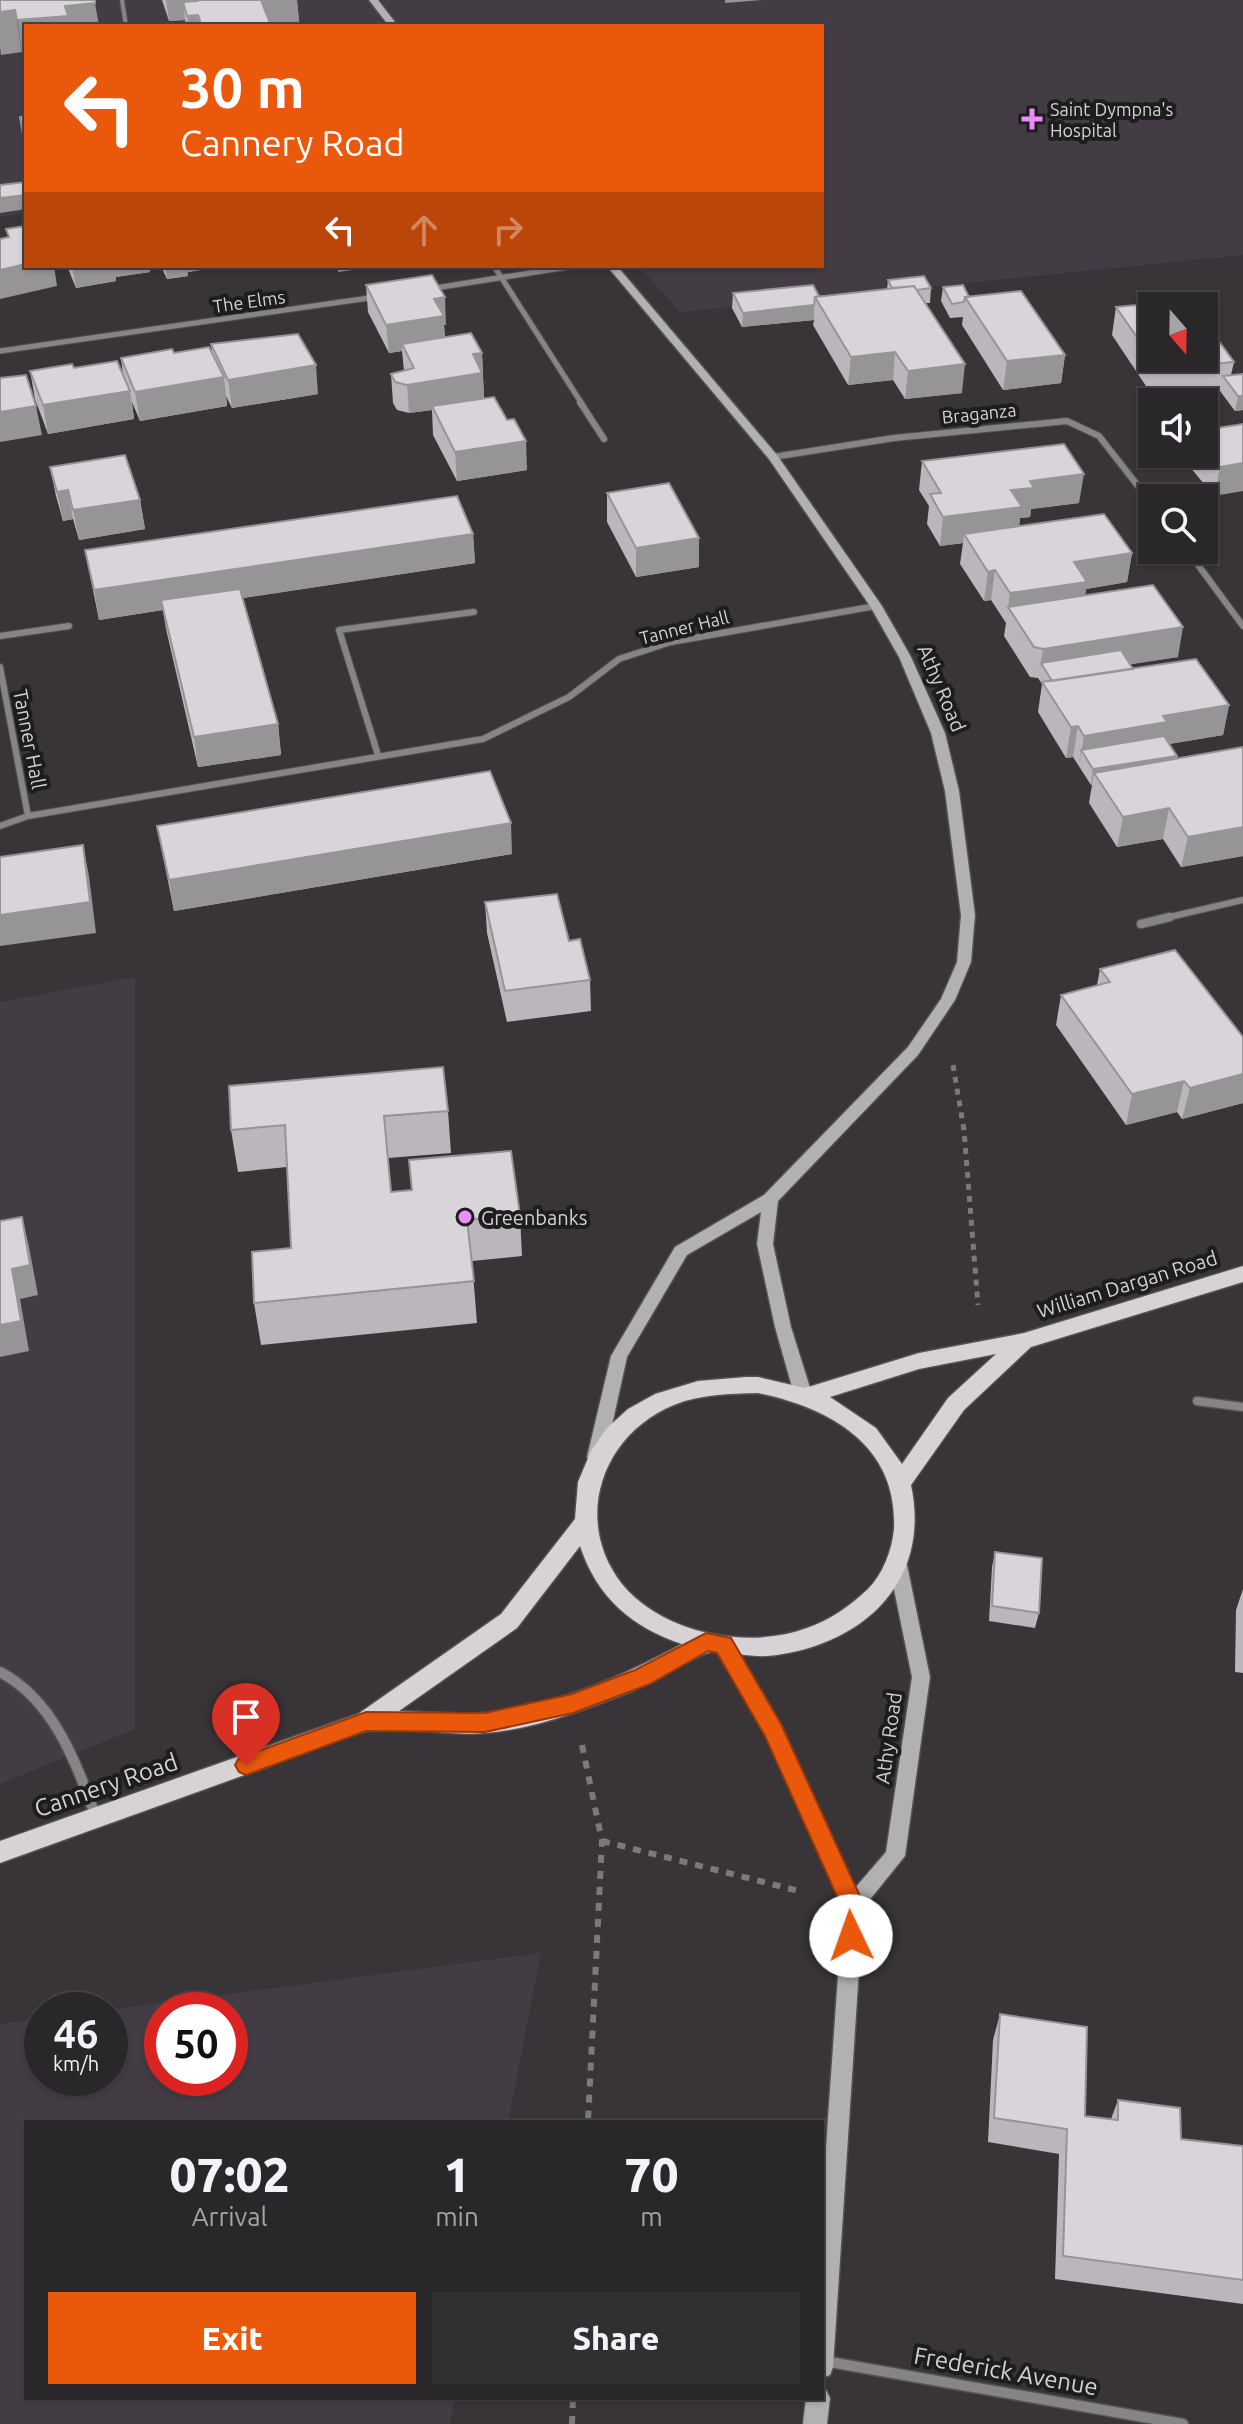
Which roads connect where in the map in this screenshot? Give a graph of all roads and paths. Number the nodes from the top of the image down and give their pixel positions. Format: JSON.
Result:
{"nodes":[{"id":1,"x":122,"y":0,"type":"edge"},
{"id":2,"x":373,"y":0,"type":"edge"},
{"id":3,"x":126,"y":24,"type":"edge"},
{"id":4,"x":392,"y":24,"type":"edge"},
{"id":5,"x":495,"y":268,"type":"edge"},
{"id":6,"x":562,"y":268,"type":"edge"},
{"id":7,"x":614,"y":268,"type":"edge"},
{"id":8,"x":501,"y":278,"type":"junction"},
{"id":9,"x":423,"y":290,"type":"edge"},
{"id":10,"x":392,"y":294,"type":"edge"},
{"id":11,"x":0,"y":351,"type":"edge"},
{"id":12,"x":604,"y":439,"type":"dead end"},
{"id":13,"x":773,"y":457,"type":"junction"},
{"id":14,"x":1138,"y":486,"type":"edge"},
{"id":15,"x":1197,"y":564,"type":"edge"},
{"id":16,"x":876,"y":606,"type":"junction"},
{"id":17,"x":474,"y":612,"type":"dead end"},
{"id":18,"x":69,"y":626,"type":"dead end"},
{"id":19,"x":1243,"y":626,"type":"edge"},
{"id":20,"x":0,"y":636,"type":"edge"},
{"id":21,"x":0,"y":667,"type":"edge"},
{"id":22,"x":378,"y":755,"type":"junction"},
{"id":23,"x":28,"y":816,"type":"junction"},
{"id":24,"x":0,"y":826,"type":"edge"},
{"id":25,"x":1243,"y":900,"type":"edge"},
{"id":26,"x":1141,"y":924,"type":"dead end"},
{"id":27,"x":919,"y":1042,"type":"junction"},
{"id":28,"x":770,"y":1199,"type":"junction"},
{"id":29,"x":1243,"y":1274,"type":"edge"},
{"id":30,"x":1024,"y":1341,"type":"junction"},
{"id":31,"x":955,"y":1355,"type":"junction"},
{"id":32,"x":805,"y":1395,"type":"junction"},
{"id":33,"x":1197,"y":1401,"type":"dead end"},
{"id":34,"x":1243,"y":1407,"type":"edge"},
{"id":35,"x":594,"y":1463,"type":"junction"},
{"id":36,"x":901,"y":1482,"type":"junction"},
{"id":37,"x":585,"y":1523,"type":"junction"},
{"id":38,"x":898,"y":1565,"type":"junction"},
{"id":39,"x":715,"y":1643,"type":"junction"},
{"id":40,"x":0,"y":1672,"type":"edge"},
{"id":41,"x":573,"y":1704,"type":"junction"},
{"id":42,"x":366,"y":1721,"type":"junction"},
{"id":43,"x":97,"y":1819,"type":"junction"},
{"id":44,"x":602,"y":1841,"type":"junction"},
{"id":45,"x":0,"y":1852,"type":"edge"},
{"id":46,"x":853,"y":1905,"type":"junction"},
{"id":47,"x":588,"y":2120,"type":"edge"},
{"id":48,"x":824,"y":2346,"type":"edge"},
{"id":49,"x":824,"y":2361,"type":"edge"},
{"id":50,"x":573,"y":2400,"type":"edge"},
{"id":51,"x":818,"y":2400,"type":"edge"},
{"id":52,"x":572,"y":2424,"type":"edge"},
{"id":53,"x":815,"y":2424,"type":"edge"},
{"id":54,"x":1183,"y":2424,"type":"edge"}],
"edges":[{"from":1,"to":3,"type":"lane"},
{"from":2,"to":4,"type":"main road"},
{"from":5,"to":8,"type":"street"},
{"from":6,"to":8,"type":"street"},
{"from":7,"to":13,"type":"main road","name":"Athy Road"},
{"from":8,"to":9,"type":"street"},
{"from":8,"to":12,"type":"street"},
{"from":10,"to":11,"type":"street","name":"The Elms"},
{"from":13,"to":14,"type":"street","name":"Braganza"},
{"from":13,"to":16,"type":"main road","name":"Athy Road"},
{"from":15,"to":19,"type":"street"},
{"from":16,"to":22,"type":"street","name":"Tanner Hall"},
{"from":16,"to":27,"type":"main road","name":"Athy Road"},
{"from":17,"to":22,"type":"street"},
{"from":18,"to":20,"type":"street"},
{"from":21,"to":23,"type":"street","name":"Tanner Hall"},
{"from":22,"to":23,"type":"street","name":"Tanner Hall"},
{"from":23,"to":24,"type":"street","name":"Tanner Hall"},
{"from":25,"to":26,"type":"street"},
{"from":27,"to":28,"type":"main road","name":"Athy Road"},
{"from":27,"to":31,"type":"path"},
{"from":28,"to":32,"type":"main road"},
{"from":28,"to":35,"type":"main road","name":"Athy Road"},
{"from":29,"to":30,"type":"main road","name":"William Dargan Road"},
{"from":30,"to":31,"type":"main road","name":"William Dargan Road"},
{"from":30,"to":36,"type":"main road","name":"William Dargan Road"},
{"from":31,"to":32,"type":"main road","name":"William Dargan Road"},
{"from":32,"to":35,"type":"main road"},
{"from":32,"to":36,"type":"main road"},
{"from":33,"to":34,"type":"street"},
{"from":35,"to":37,"type":"main road"},
{"from":36,"to":38,"type":"main road"},
{"from":37,"to":39,"type":"main road"},
{"from":37,"to":42,"type":"main road","name":"Cannery Road"},
{"from":38,"to":39,"type":"main road"},
{"from":38,"to":46,"type":"main road","name":"Athy Road"},
{"from":39,"to":41,"type":"main road","name":"Cannery Road"},
{"from":39,"to":46,"type":"main road"},
{"from":40,"to":43,"type":"street"},
{"from":41,"to":42,"type":"main road","name":"Cannery Road"},
{"from":41,"to":44,"type":"path"},
{"from":42,"to":43,"type":"main road","name":"Cannery Road"},
{"from":43,"to":45,"type":"main road","name":"Cannery Road"},
{"from":44,"to":46,"type":"path"},
{"from":44,"to":47,"type":"path"},
{"from":46,"to":48,"type":"main road"},
{"from":49,"to":54,"type":"street","name":"Frederick Avenue"},
{"from":50,"to":52,"type":"path"},
{"from":51,"to":53,"type":"main road"}]}
